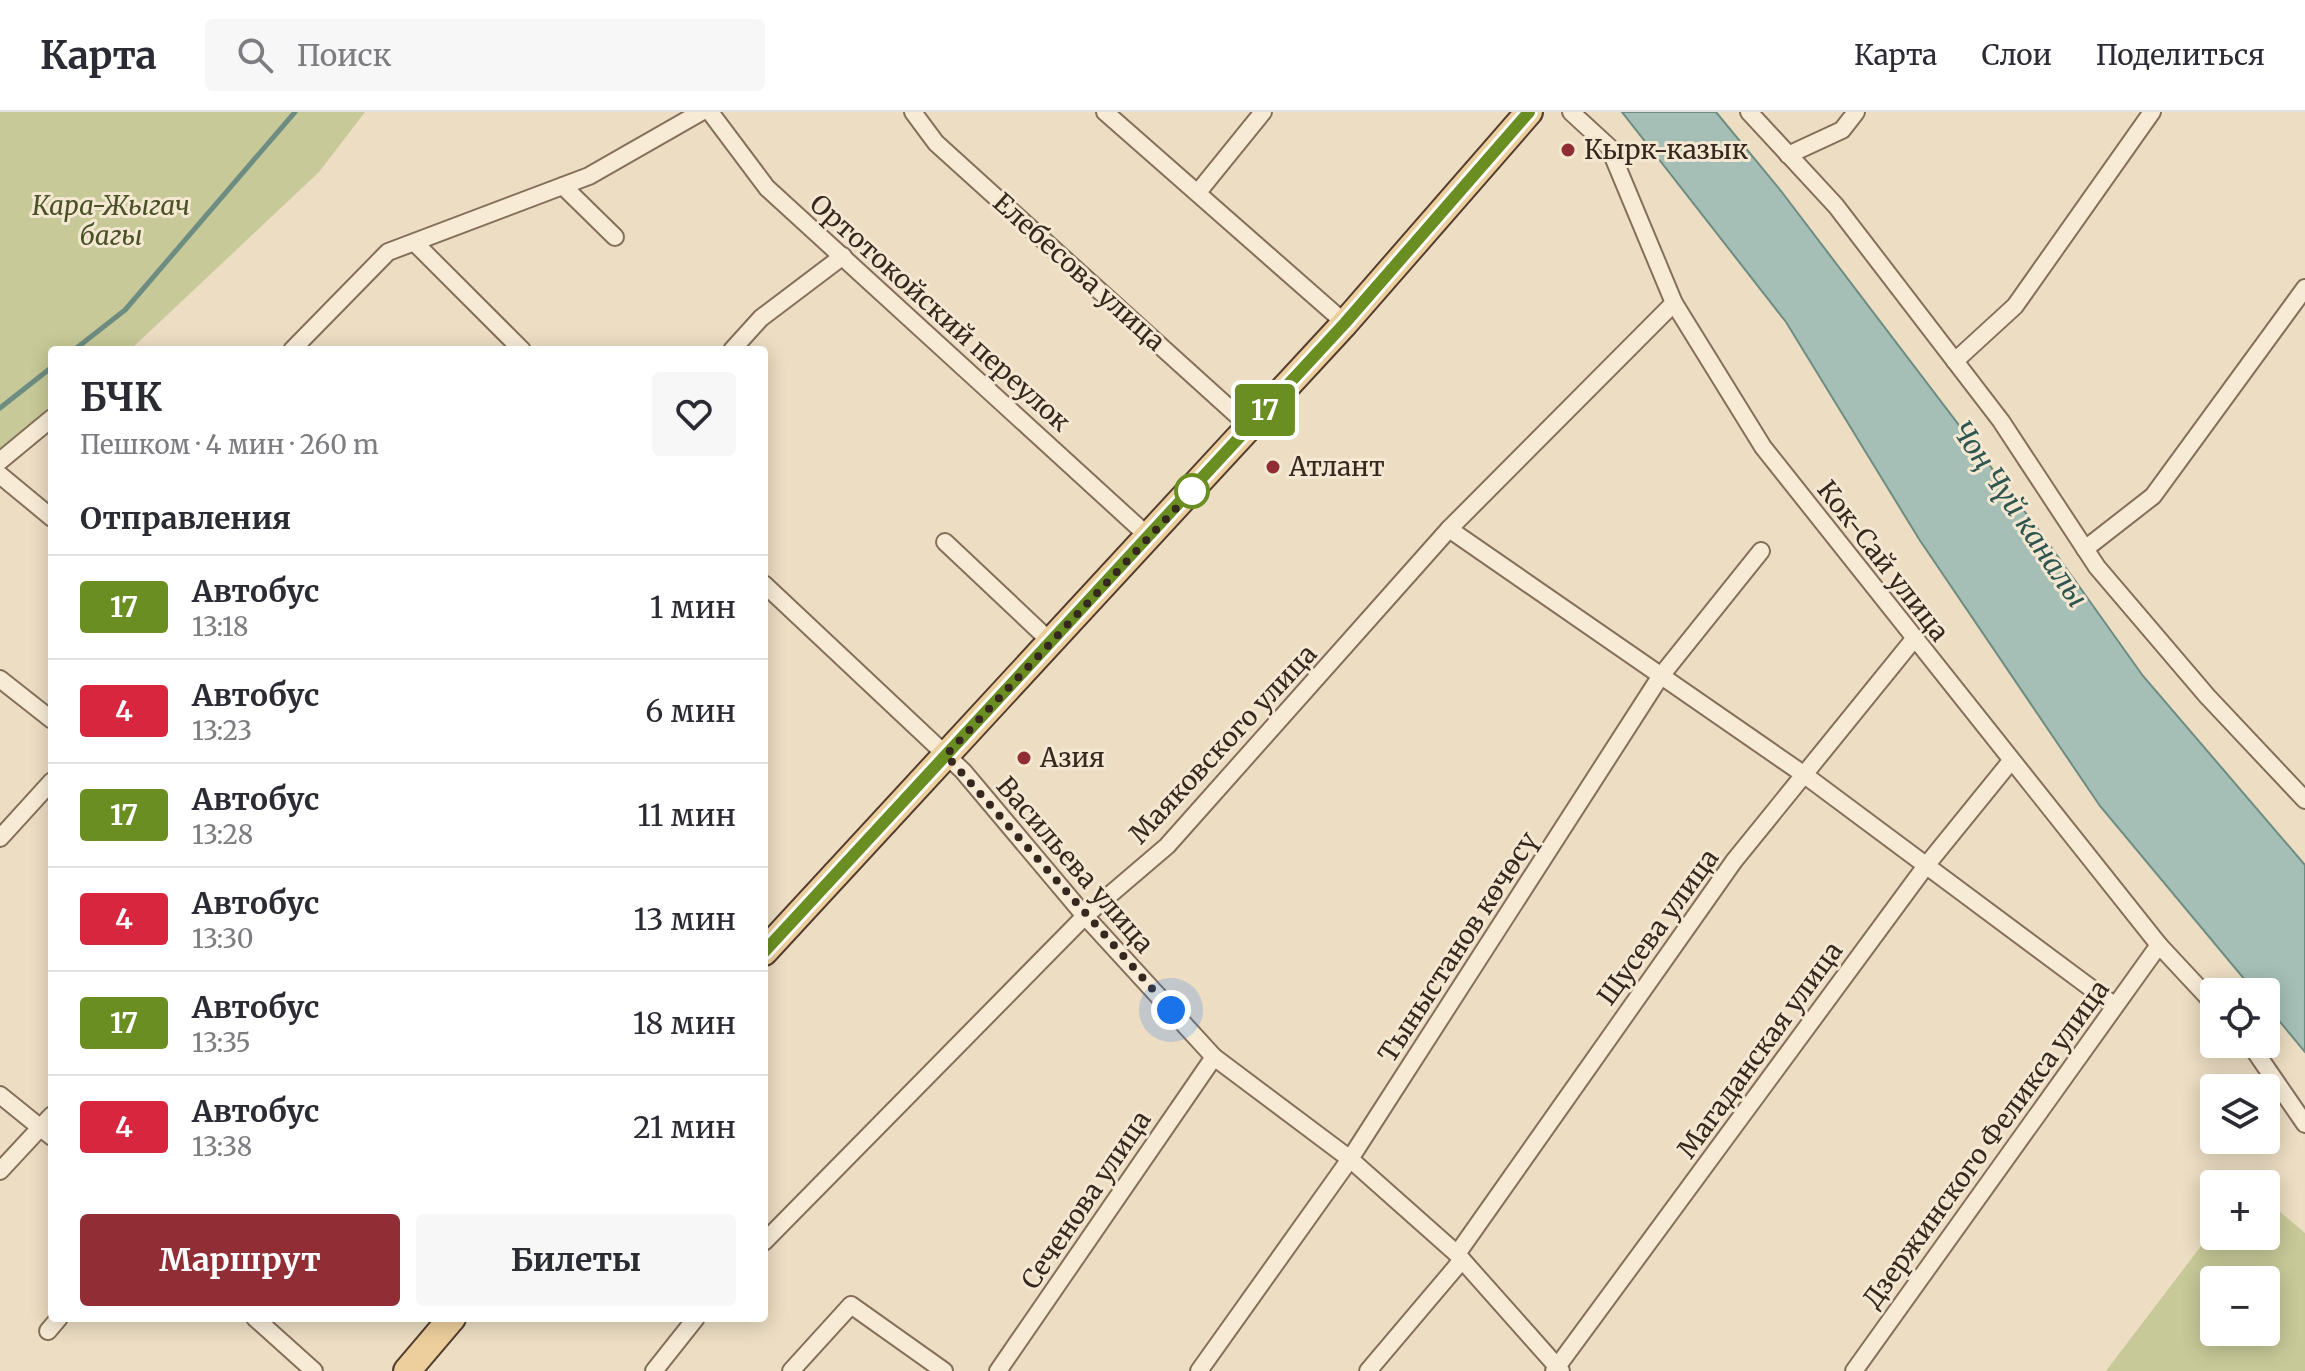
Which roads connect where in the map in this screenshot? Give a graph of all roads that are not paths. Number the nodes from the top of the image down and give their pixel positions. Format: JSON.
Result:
{"nodes":[{"id":1,"x":701,"y":112,"type":"edge"},
{"id":2,"x":710,"y":112,"type":"edge"},
{"id":3,"x":913,"y":112,"type":"edge"},
{"id":4,"x":1105,"y":112,"type":"edge"},
{"id":5,"x":1263,"y":112,"type":"edge"},
{"id":6,"x":1529,"y":112,"type":"edge"},
{"id":7,"x":1571,"y":112,"type":"edge"},
{"id":8,"x":1749,"y":112,"type":"edge"},
{"id":9,"x":1856,"y":112,"type":"edge"},
{"id":10,"x":2152,"y":112,"type":"edge"},
{"id":11,"x":1788,"y":155,"type":"junction"},
{"id":12,"x":563,"y":186,"type":"junction"},
{"id":13,"x":1199,"y":191,"type":"junction"},
{"id":14,"x":615,"y":237,"type":"dead end"},
{"id":15,"x":416,"y":244,"type":"junction"},
{"id":16,"x":843,"y":256,"type":"junction"},
{"id":17,"x":2305,"y":288,"type":"edge"},
{"id":18,"x":1674,"y":303,"type":"junction"},
{"id":19,"x":1345,"y":323,"type":"junction"},
{"id":20,"x":300,"y":346,"type":"edge"},
{"id":21,"x":518,"y":346,"type":"edge"},
{"id":22,"x":736,"y":346,"type":"edge"},
{"id":23,"x":1955,"y":361,"type":"junction"},
{"id":24,"x":48,"y":421,"type":"edge"},
{"id":25,"x":1250,"y":427,"type":"junction"},
{"id":26,"x":0,"y":461,"type":"edge"},
{"id":27,"x":0,"y":475,"type":"edge"},
{"id":28,"x":48,"y":515,"type":"edge"},
{"id":29,"x":1449,"y":529,"type":"junction"},
{"id":30,"x":1149,"y":537,"type":"junction"},
{"id":31,"x":945,"y":542,"type":"dead end"},
{"id":32,"x":2085,"y":549,"type":"junction"},
{"id":33,"x":1761,"y":551,"type":"dead end"},
{"id":34,"x":768,"y":588,"type":"edge"},
{"id":35,"x":1914,"y":639,"type":"junction"},
{"id":36,"x":1051,"y":642,"type":"junction"},
{"id":37,"x":1660,"y":677,"type":"junction"},
{"id":38,"x":0,"y":679,"type":"edge"},
{"id":39,"x":48,"y":717,"type":"edge"},
{"id":40,"x":946,"y":755,"type":"junction"},
{"id":41,"x":2011,"y":761,"type":"junction"},
{"id":42,"x":1806,"y":776,"type":"junction"},
{"id":43,"x":48,"y":785,"type":"edge"},
{"id":44,"x":2305,"y":800,"type":"edge"},
{"id":45,"x":0,"y":838,"type":"edge"},
{"id":46,"x":1925,"y":867,"type":"junction"},
{"id":47,"x":1085,"y":916,"type":"junction"},
{"id":48,"x":2159,"y":945,"type":"junction"},
{"id":49,"x":768,"y":948,"type":"edge"},
{"id":50,"x":2200,"y":989,"type":"edge"},
{"id":51,"x":2115,"y":1006,"type":"junction"},
{"id":52,"x":1214,"y":1057,"type":"junction"},
{"id":53,"x":2260,"y":1058,"type":"edge"},
{"id":54,"x":0,"y":1095,"type":"edge"},
{"id":55,"x":2305,"y":1124,"type":"edge"},
{"id":56,"x":48,"y":1126,"type":"edge"},
{"id":57,"x":1350,"y":1159,"type":"junction"},
{"id":58,"x":0,"y":1171,"type":"edge"},
{"id":59,"x":768,"y":1238,"type":"edge"},
{"id":60,"x":1459,"y":1257,"type":"junction"},
{"id":61,"x":259,"y":1322,"type":"edge"},
{"id":62,"x":449,"y":1322,"type":"edge"},
{"id":63,"x":693,"y":1322,"type":"edge"},
{"id":64,"x":1557,"y":1370,"type":"edge"},
{"id":65,"x":314,"y":1371,"type":"edge"},
{"id":66,"x":407,"y":1371,"type":"edge"},
{"id":67,"x":654,"y":1371,"type":"edge"},
{"id":68,"x":791,"y":1371,"type":"edge"},
{"id":69,"x":944,"y":1371,"type":"edge"},
{"id":70,"x":998,"y":1371,"type":"edge"},
{"id":71,"x":1199,"y":1371,"type":"edge"},
{"id":72,"x":1368,"y":1371,"type":"edge"},
{"id":73,"x":1854,"y":1371,"type":"edge"}],
"edges":[{"from":1,"to":12,"type":"street"},
{"from":2,"to":16,"type":"street","name":"Ортотокойский переулок"},
{"from":3,"to":25,"type":"street","name":"Елебесова улица"},
{"from":4,"to":13,"type":"street"},
{"from":5,"to":13,"type":"street"},
{"from":6,"to":19,"type":"main road"},
{"from":7,"to":18,"type":"street","name":"Кок-Сай улица"},
{"from":8,"to":11,"type":"street"},
{"from":9,"to":11,"type":"street"},
{"from":10,"to":23,"type":"street"},
{"from":11,"to":23,"type":"street"},
{"from":12,"to":14,"type":"street"},
{"from":12,"to":15,"type":"street"},
{"from":13,"to":19,"type":"street"},
{"from":15,"to":20,"type":"street"},
{"from":15,"to":21,"type":"street"},
{"from":16,"to":22,"type":"street"},
{"from":16,"to":30,"type":"street","name":"Ортотокойский переулок"},
{"from":17,"to":32,"type":"street"},
{"from":18,"to":29,"type":"street","name":"Маяковского улица"},
{"from":18,"to":35,"type":"street","name":"Кок-Сай улица"},
{"from":19,"to":25,"type":"main road"},
{"from":23,"to":32,"type":"street"},
{"from":24,"to":26,"type":"street"},
{"from":25,"to":30,"type":"main road"},
{"from":27,"to":28,"type":"street"},
{"from":29,"to":37,"type":"street"},
{"from":29,"to":47,"type":"street","name":"Маяковского улица"},
{"from":30,"to":36,"type":"main road"},
{"from":31,"to":36,"type":"street"},
{"from":32,"to":44,"type":"street"},
{"from":33,"to":37,"type":"street","name":"Тыныстанов көчөсү"},
{"from":34,"to":40,"type":"street","name":"Васильева улица"},
{"from":35,"to":41,"type":"street","name":"Кок-Сай улица"},
{"from":35,"to":42,"type":"street","name":"Щусева улица"},
{"from":36,"to":40,"type":"main road"},
{"from":37,"to":42,"type":"street"},
{"from":37,"to":57,"type":"street","name":"Тыныстанов көчөсү"},
{"from":38,"to":39,"type":"street"},
{"from":40,"to":47,"type":"street","name":"Васильева улица"},
{"from":40,"to":49,"type":"main road"},
{"from":41,"to":46,"type":"street","name":"Магаданская улица"},
{"from":41,"to":48,"type":"street","name":"Кок-Сай улица"},
{"from":42,"to":46,"type":"street"},
{"from":42,"to":60,"type":"street","name":"Щусева улица"},
{"from":43,"to":45,"type":"street"},
{"from":46,"to":51,"type":"street"},
{"from":46,"to":64,"type":"street","name":"Магаданская улица"},
{"from":47,"to":52,"type":"street","name":"Васильева улица"},
{"from":47,"to":59,"type":"street","name":"Маяковского улица"},
{"from":48,"to":50,"type":"street","name":"Кок-Сай улица"},
{"from":48,"to":51,"type":"street","name":"Дзержинского Феликса улица"},
{"from":51,"to":73,"type":"street","name":"Дзержинского Феликса улица"},
{"from":52,"to":57,"type":"street","name":"Васильева улица"},
{"from":52,"to":70,"type":"street","name":"Сеченова улица"},
{"from":53,"to":55,"type":"street"},
{"from":54,"to":56,"type":"street"},
{"from":56,"to":58,"type":"street"},
{"from":57,"to":60,"type":"street","name":"Васильева улица"},
{"from":57,"to":71,"type":"street","name":"Тыныстанов көчөсү"},
{"from":60,"to":64,"type":"street","name":"Васильева улица"},
{"from":60,"to":72,"type":"street","name":"Щусева улица"},
{"from":61,"to":65,"type":"street"},
{"from":62,"to":66,"type":"main road"},
{"from":63,"to":67,"type":"street"},
{"from":68,"to":69,"type":"street"}]}
